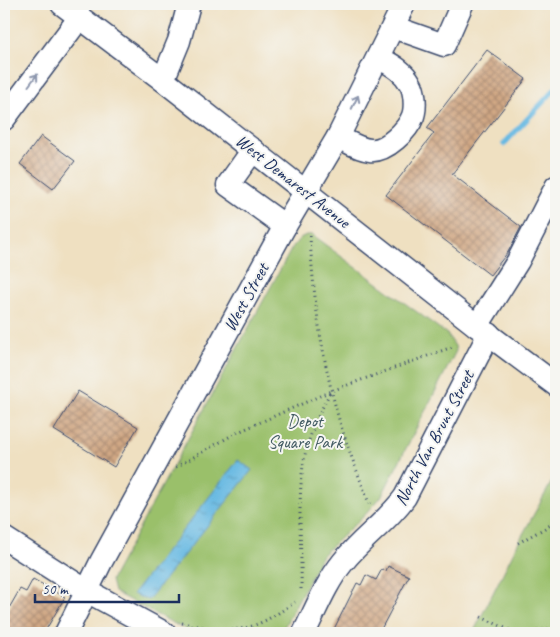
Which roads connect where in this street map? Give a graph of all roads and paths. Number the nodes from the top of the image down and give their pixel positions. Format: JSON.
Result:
{"nodes":[{"id":1,"x":62,"y":4,"type":"edge"},
{"id":2,"x":189,"y":4,"type":"edge"},
{"id":3,"x":404,"y":4,"type":"edge"},
{"id":4,"x":462,"y":4,"type":"edge"},
{"id":5,"x":80,"y":17,"type":"junction"},
{"id":6,"x":393,"y":27,"type":"junction"},
{"id":7,"x":378,"y":57,"type":"junction"},
{"id":8,"x":163,"y":80,"type":"junction"},
{"id":9,"x":4,"y":119,"type":"edge"},
{"id":10,"x":338,"y":137,"type":"junction"},
{"id":11,"x":253,"y":150,"type":"junction"},
{"id":12,"x":556,"y":187,"type":"edge"},
{"id":13,"x":306,"y":191,"type":"junction"},
{"id":14,"x":285,"y":226,"type":"junction"},
{"id":15,"x":310,"y":236,"type":"dead end"},
{"id":16,"x":483,"y":330,"type":"junction"},
{"id":17,"x":455,"y":346,"type":"dead end"},
{"id":18,"x":556,"y":385,"type":"edge"},
{"id":19,"x":332,"y":391,"type":"junction"},
{"id":20,"x":172,"y":470,"type":"dead end"},
{"id":21,"x":371,"y":509,"type":"dead end"},
{"id":22,"x":556,"y":522,"type":"edge"},
{"id":23,"x":4,"y":538,"type":"edge"},
{"id":24,"x":518,"y":543,"type":"dead end"},
{"id":25,"x":87,"y":591,"type":"junction"},
{"id":26,"x":301,"y":594,"type":"dead end"},
{"id":27,"x":298,"y":599,"type":"dead end"},
{"id":28,"x":481,"y":617,"type":"dead end"},
{"id":29,"x":556,"y":627,"type":"edge"},
{"id":30,"x":173,"y":628,"type":"edge"},
{"id":31,"x":66,"y":633,"type":"edge"},
{"id":32,"x":304,"y":633,"type":"edge"},
{"id":33,"x":516,"y":633,"type":"edge"},
{"id":34,"x":528,"y":633,"type":"edge"}],
"edges":[{"from":1,"to":5,"type":"street","name":"West Demarest Avenue"},
{"from":2,"to":8,"type":"street"},
{"from":3,"to":6,"type":"street","name":"West Street"},
{"from":4,"to":6,"type":"street"},
{"from":5,"to":8,"type":"street","name":"West Demarest Avenue"},
{"from":9,"to":5,"type":"street","one_way":true},
{"from":6,"to":7,"type":"street","name":"West Street"},
{"from":10,"to":7,"type":"street","name":"West Street","one_way":true},
{"from":7,"to":10,"type":"street"},
{"from":8,"to":11,"type":"street","name":"West Demarest Avenue"},
{"from":10,"to":13,"type":"street","name":"West Street"},
{"from":11,"to":13,"type":"street","name":"West Demarest Avenue"},
{"from":11,"to":14,"type":"street"},
{"from":12,"to":16,"type":"street","name":"North Van Brunt Street"},
{"from":13,"to":14,"type":"street","name":"West Street"},
{"from":13,"to":16,"type":"street","name":"West Demarest Avenue"},
{"from":14,"to":25,"type":"street","name":"West Street"},
{"from":15,"to":19,"type":"path"},
{"from":16,"to":18,"type":"street","name":"West Demarest Avenue"},
{"from":16,"to":32,"type":"street","name":"North Van Brunt Street"},
{"from":17,"to":19,"type":"path"},
{"from":19,"to":20,"type":"path"},
{"from":19,"to":21,"type":"path"},
{"from":19,"to":26,"type":"path"},
{"from":22,"to":24,"type":"path"},
{"from":23,"to":25,"type":"street"},
{"from":25,"to":30,"type":"street"},
{"from":25,"to":31,"type":"street","name":"West Street"},
{"from":27,"to":30,"type":"path"},
{"from":28,"to":33,"type":"path"},
{"from":29,"to":34,"type":"path"}]}
